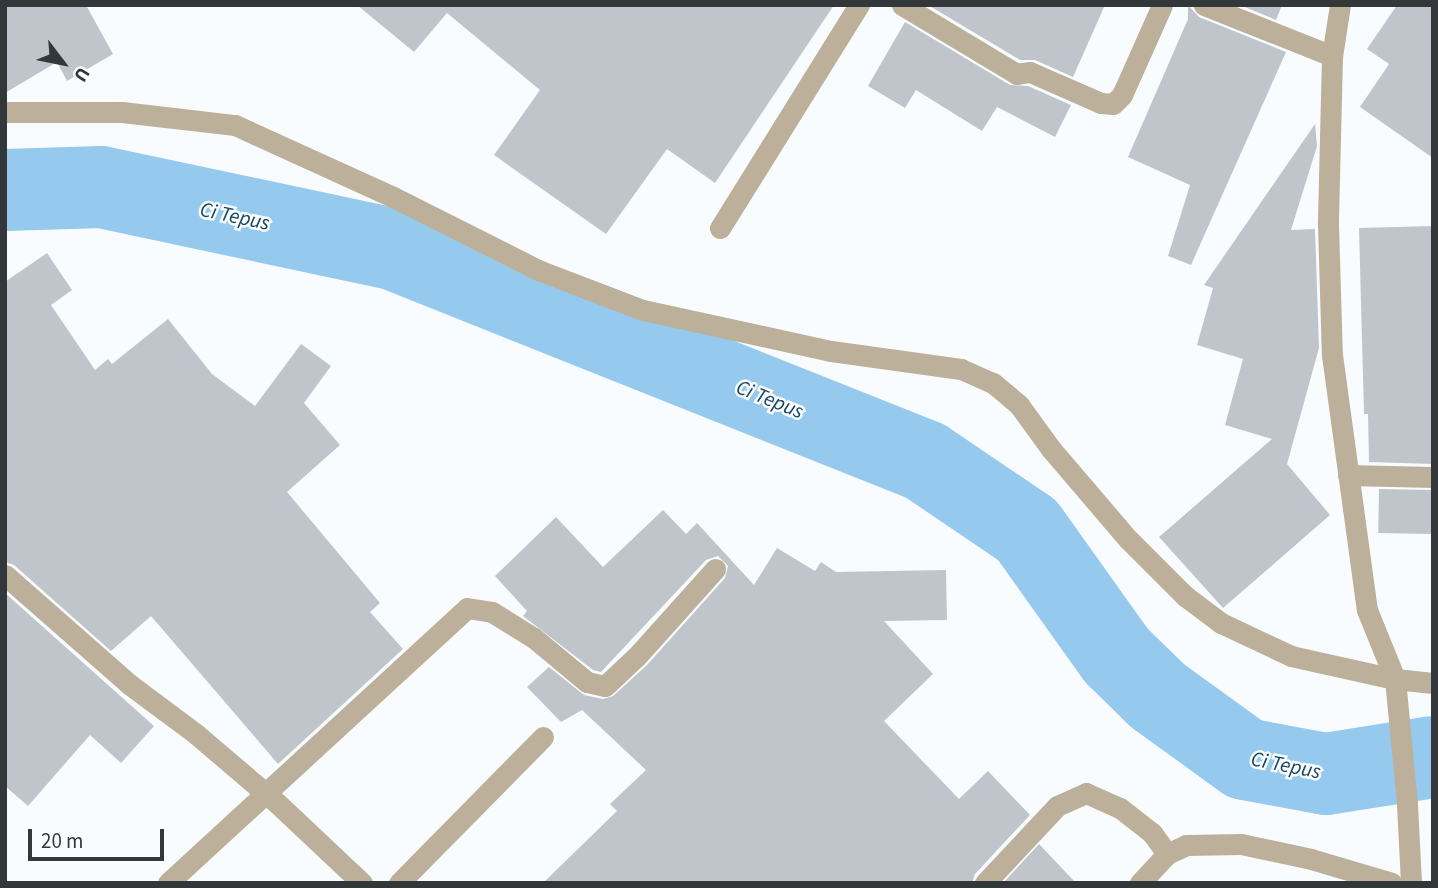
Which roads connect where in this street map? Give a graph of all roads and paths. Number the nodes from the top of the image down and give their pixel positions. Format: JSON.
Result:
{"nodes":[{"id":1,"x":859,"y":5,"type":"edge"},
{"id":2,"x":902,"y":5,"type":"edge"},
{"id":3,"x":1162,"y":5,"type":"edge"},
{"id":4,"x":1204,"y":5,"type":"edge"},
{"id":5,"x":1340,"y":5,"type":"edge"},
{"id":6,"x":1332,"y":56,"type":"junction"},
{"id":7,"x":5,"y":111,"type":"edge"},
{"id":8,"x":720,"y":228,"type":"dead end"},
{"id":9,"x":1348,"y":475,"type":"junction"},
{"id":10,"x":1433,"y":477,"type":"edge"},
{"id":11,"x":715,"y":569,"type":"dead end"},
{"id":12,"x":5,"y":575,"type":"edge"},
{"id":13,"x":1433,"y":683,"type":"edge"},
{"id":14,"x":1396,"y":687,"type":"junction"},
{"id":15,"x":543,"y":737,"type":"dead end"},
{"id":16,"x":265,"y":792,"type":"junction"},
{"id":17,"x":1167,"y":854,"type":"junction"},
{"id":18,"x":168,"y":883,"type":"edge"},
{"id":19,"x":362,"y":883,"type":"edge"},
{"id":20,"x":399,"y":883,"type":"edge"},
{"id":21,"x":985,"y":883,"type":"edge"},
{"id":22,"x":1140,"y":883,"type":"edge"},
{"id":23,"x":1392,"y":883,"type":"edge"},
{"id":24,"x":1411,"y":883,"type":"edge"}],
"edges":[{"from":1,"to":8,"type":"street"},
{"from":2,"to":3,"type":"street"},
{"from":4,"to":6,"type":"street"},
{"from":5,"to":6,"type":"street"},
{"from":6,"to":9,"type":"street"},
{"from":7,"to":14,"type":"street"},
{"from":9,"to":10,"type":"street"},
{"from":9,"to":14,"type":"street"},
{"from":11,"to":16,"type":"street"},
{"from":12,"to":16,"type":"street"},
{"from":13,"to":14,"type":"street"},
{"from":14,"to":24,"type":"street"},
{"from":15,"to":20,"type":"street"},
{"from":16,"to":18,"type":"street"},
{"from":16,"to":19,"type":"street"},
{"from":17,"to":21,"type":"street"},
{"from":17,"to":22,"type":"street"},
{"from":17,"to":23,"type":"street"}]}
